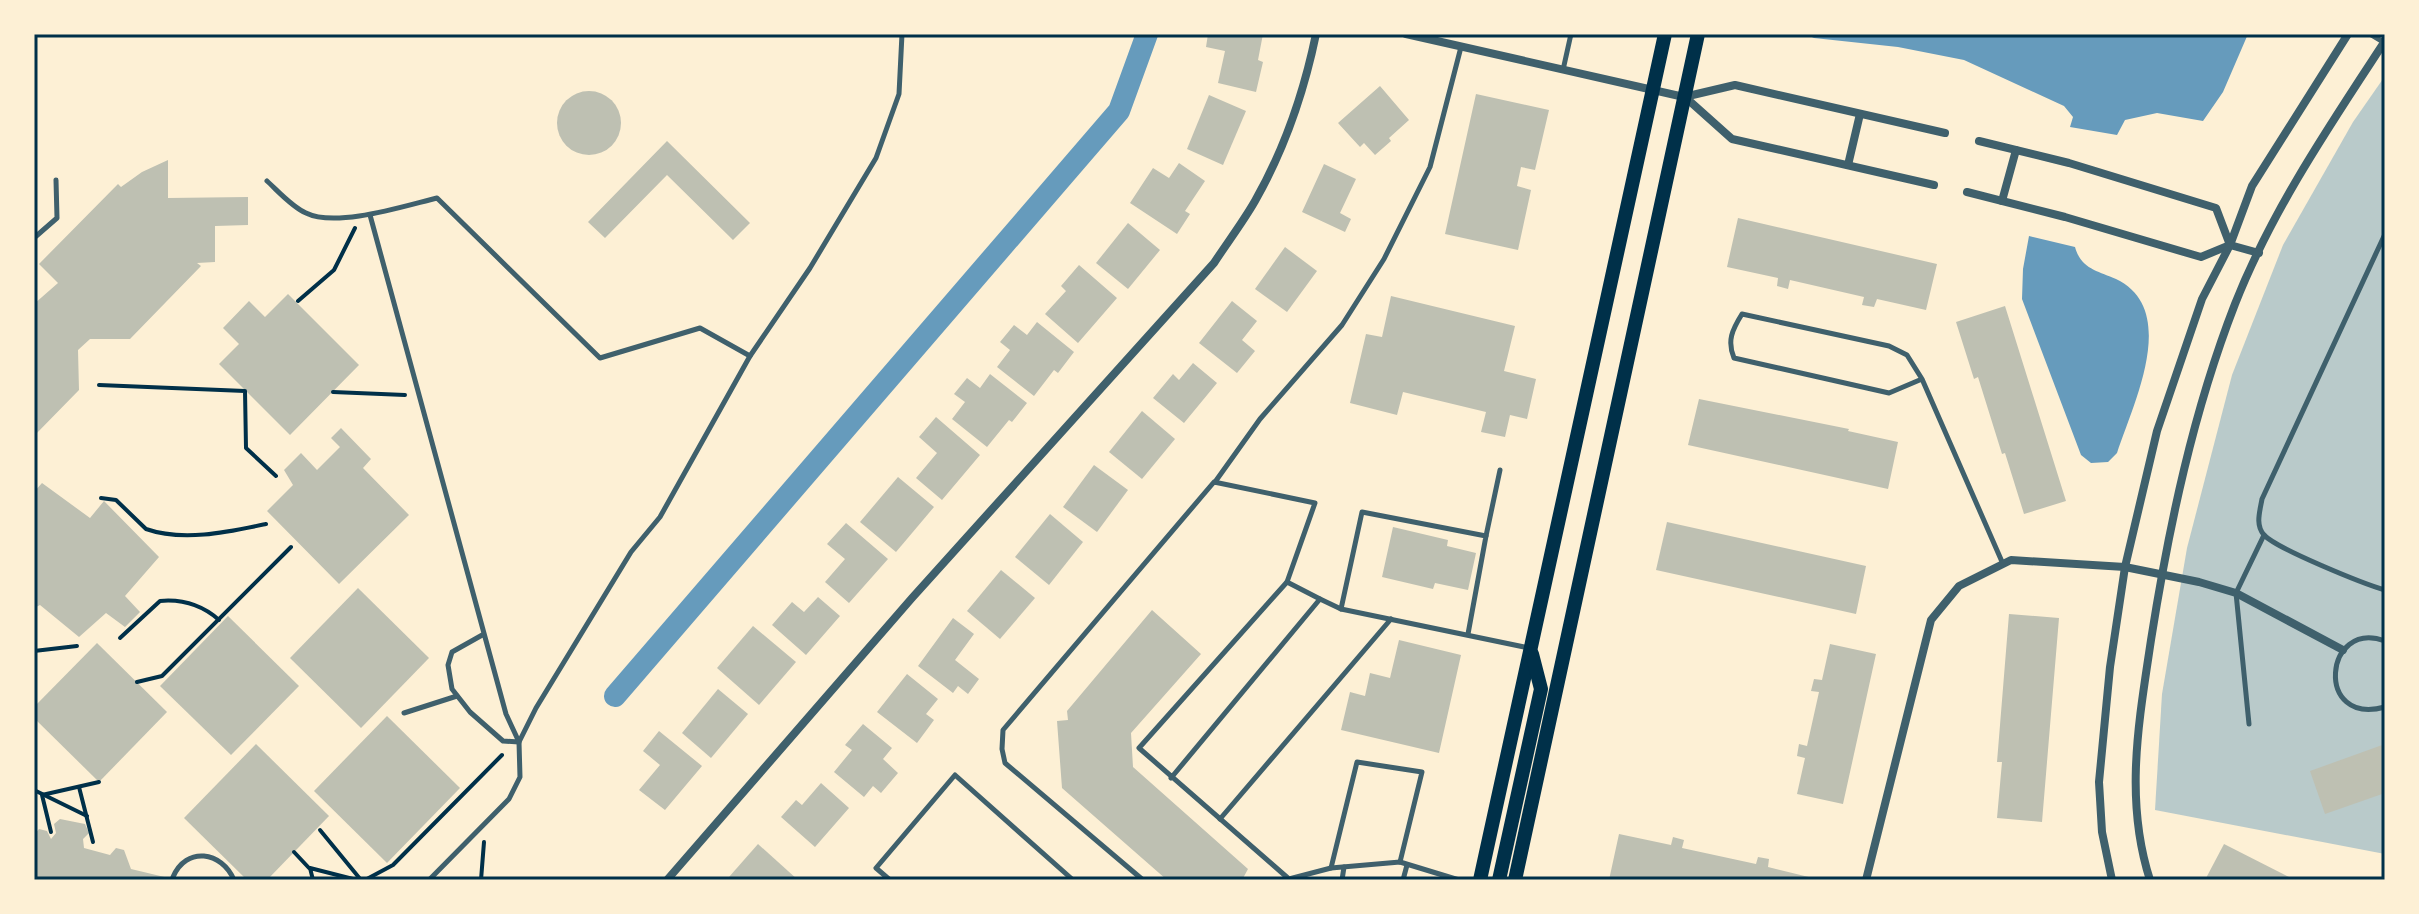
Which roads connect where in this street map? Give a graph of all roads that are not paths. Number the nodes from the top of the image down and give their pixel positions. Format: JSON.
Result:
{"nodes":[{"id":1,"x":902,"y":34,"type":"edge"},
{"id":2,"x":1316,"y":34,"type":"edge"},
{"id":3,"x":1406,"y":34,"type":"edge"},
{"id":4,"x":1571,"y":34,"type":"edge"},
{"id":5,"x":1665,"y":34,"type":"edge"},
{"id":6,"x":1698,"y":34,"type":"edge"},
{"id":7,"x":2348,"y":34,"type":"edge"},
{"id":8,"x":2370,"y":34,"type":"edge"},
{"id":9,"x":2385,"y":42,"type":"edge"},
{"id":10,"x":1461,"y":47,"type":"junction"},
{"id":11,"x":1563,"y":70,"type":"junction"},
{"id":12,"x":1654,"y":90,"type":"junction"},
{"id":13,"x":1684,"y":97,"type":"junction"},
{"id":14,"x":1860,"y":114,"type":"junction"},
{"id":15,"x":1945,"y":133,"type":"dead end"},
{"id":16,"x":1979,"y":141,"type":"dead end"},
{"id":17,"x":2016,"y":150,"type":"junction"},
{"id":18,"x":1848,"y":165,"type":"junction"},
{"id":19,"x":56,"y":180,"type":"dead end"},
{"id":20,"x":267,"y":181,"type":"dead end"},
{"id":21,"x":1934,"y":185,"type":"dead end"},
{"id":22,"x":1967,"y":192,"type":"dead end"},
{"id":23,"x":2002,"y":201,"type":"junction"},
{"id":24,"x":370,"y":215,"type":"junction"},
{"id":25,"x":2385,"y":234,"type":"edge"},
{"id":26,"x":34,"y":238,"type":"edge"},
{"id":27,"x":2230,"y":245,"type":"junction"},
{"id":28,"x":2259,"y":253,"type":"junction"},
{"id":29,"x":750,"y":356,"type":"junction"},
{"id":30,"x":1922,"y":379,"type":"junction"},
{"id":31,"x":1500,"y":470,"type":"dead end"},
{"id":32,"x":1214,"y":482,"type":"junction"},
{"id":33,"x":2264,"y":535,"type":"junction"},
{"id":34,"x":1486,"y":536,"type":"junction"},
{"id":35,"x":2003,"y":564,"type":"junction"},
{"id":36,"x":2125,"y":567,"type":"junction"},
{"id":37,"x":2162,"y":573,"type":"junction"},
{"id":38,"x":1287,"y":582,"type":"junction"},
{"id":39,"x":2385,"y":590,"type":"edge"},
{"id":40,"x":2236,"y":593,"type":"junction"},
{"id":41,"x":1320,"y":599,"type":"junction"},
{"id":42,"x":1341,"y":609,"type":"junction"},
{"id":43,"x":1391,"y":619,"type":"junction"},
{"id":44,"x":484,"y":634,"type":"junction"},
{"id":45,"x":1468,"y":634,"type":"junction"},
{"id":46,"x":2385,"y":641,"type":"edge"},
{"id":47,"x":1531,"y":649,"type":"junction"},
{"id":48,"x":2343,"y":650,"type":"junction"},
{"id":49,"x":457,"y":696,"type":"junction"},
{"id":50,"x":2385,"y":707,"type":"edge"},
{"id":51,"x":404,"y":713,"type":"dead end"},
{"id":52,"x":2249,"y":724,"type":"dead end"},
{"id":53,"x":519,"y":742,"type":"junction"},
{"id":54,"x":1171,"y":778,"type":"junction"},
{"id":55,"x":1220,"y":819,"type":"junction"},
{"id":56,"x":1400,"y":862,"type":"junction"},
{"id":57,"x":1407,"y":865,"type":"junction"},
{"id":58,"x":1344,"y":867,"type":"junction"},
{"id":59,"x":1331,"y":868,"type":"junction"},
{"id":60,"x":173,"y":877,"type":"dead end"},
{"id":61,"x":1289,"y":879,"type":"edge"},
{"id":62,"x":234,"y":880,"type":"edge"},
{"id":63,"x":429,"y":880,"type":"edge"},
{"id":64,"x":667,"y":880,"type":"edge"},
{"id":65,"x":890,"y":880,"type":"edge"},
{"id":66,"x":1073,"y":880,"type":"edge"},
{"id":67,"x":1143,"y":880,"type":"edge"},
{"id":68,"x":1342,"y":880,"type":"edge"},
{"id":69,"x":1403,"y":880,"type":"edge"},
{"id":70,"x":1459,"y":880,"type":"edge"},
{"id":71,"x":1480,"y":880,"type":"edge"},
{"id":72,"x":1499,"y":880,"type":"edge"},
{"id":73,"x":1515,"y":880,"type":"edge"},
{"id":74,"x":1866,"y":880,"type":"edge"},
{"id":75,"x":2112,"y":880,"type":"edge"},
{"id":76,"x":2150,"y":880,"type":"edge"}],
"edges":[{"from":1,"to":29,"type":"lane"},
{"from":2,"to":64,"type":"street"},
{"from":3,"to":10,"type":"street"},
{"from":4,"to":11,"type":"lane"},
{"from":5,"to":12,"type":"main road"},
{"from":6,"to":13,"type":"main road"},
{"from":7,"to":27,"type":"street"},
{"from":8,"to":9,"type":"lane"},
{"from":9,"to":28,"type":"street"},
{"from":10,"to":11,"type":"street"},
{"from":10,"to":32,"type":"lane"},
{"from":11,"to":12,"type":"street"},
{"from":12,"to":13,"type":"street"},
{"from":12,"to":47,"type":"main road"},
{"from":13,"to":14,"type":"street"},
{"from":13,"to":18,"type":"street"},
{"from":13,"to":73,"type":"main road"},
{"from":14,"to":15,"type":"street"},
{"from":14,"to":18,"type":"street"},
{"from":16,"to":17,"type":"street"},
{"from":17,"to":23,"type":"street"},
{"from":17,"to":27,"type":"street"},
{"from":18,"to":21,"type":"street"},
{"from":19,"to":26,"type":"lane"},
{"from":20,"to":24,"type":"lane"},
{"from":22,"to":23,"type":"street"},
{"from":23,"to":27,"type":"street"},
{"from":24,"to":29,"type":"lane"},
{"from":24,"to":44,"type":"lane"},
{"from":25,"to":33,"type":"lane"},
{"from":27,"to":28,"type":"street"},
{"from":27,"to":36,"type":"street"},
{"from":28,"to":37,"type":"street"},
{"from":29,"to":53,"type":"lane"},
{"from":30,"to":30,"type":"lane"},
{"from":30,"to":35,"type":"lane"},
{"from":31,"to":34,"type":"lane"},
{"from":32,"to":38,"type":"lane"},
{"from":32,"to":67,"type":"lane"},
{"from":33,"to":39,"type":"lane"},
{"from":33,"to":40,"type":"lane"},
{"from":34,"to":42,"type":"lane"},
{"from":34,"to":45,"type":"lane"},
{"from":35,"to":36,"type":"street"},
{"from":35,"to":74,"type":"street"},
{"from":36,"to":37,"type":"street"},
{"from":36,"to":75,"type":"street"},
{"from":37,"to":40,"type":"street"},
{"from":37,"to":76,"type":"street"},
{"from":38,"to":41,"type":"lane"},
{"from":38,"to":54,"type":"lane"},
{"from":40,"to":48,"type":"street"},
{"from":40,"to":52,"type":"lane"},
{"from":41,"to":42,"type":"lane"},
{"from":41,"to":54,"type":"lane"},
{"from":42,"to":43,"type":"lane"},
{"from":43,"to":45,"type":"lane"},
{"from":43,"to":55,"type":"lane"},
{"from":44,"to":49,"type":"lane"},
{"from":44,"to":53,"type":"lane"},
{"from":45,"to":47,"type":"lane"},
{"from":46,"to":48,"type":"lane"},
{"from":47,"to":71,"type":"main road"},
{"from":47,"to":72,"type":"main road"},
{"from":48,"to":50,"type":"lane"},
{"from":49,"to":51,"type":"lane"},
{"from":49,"to":53,"type":"lane"},
{"from":53,"to":63,"type":"lane"},
{"from":54,"to":55,"type":"lane"},
{"from":55,"to":61,"type":"lane"},
{"from":56,"to":57,"type":"lane"},
{"from":56,"to":58,"type":"lane"},
{"from":56,"to":59,"type":"lane"},
{"from":57,"to":69,"type":"lane"},
{"from":57,"to":70,"type":"lane"},
{"from":58,"to":59,"type":"lane"},
{"from":58,"to":68,"type":"lane"},
{"from":59,"to":61,"type":"lane"},
{"from":60,"to":62,"type":"lane"},
{"from":65,"to":66,"type":"lane"}]}
